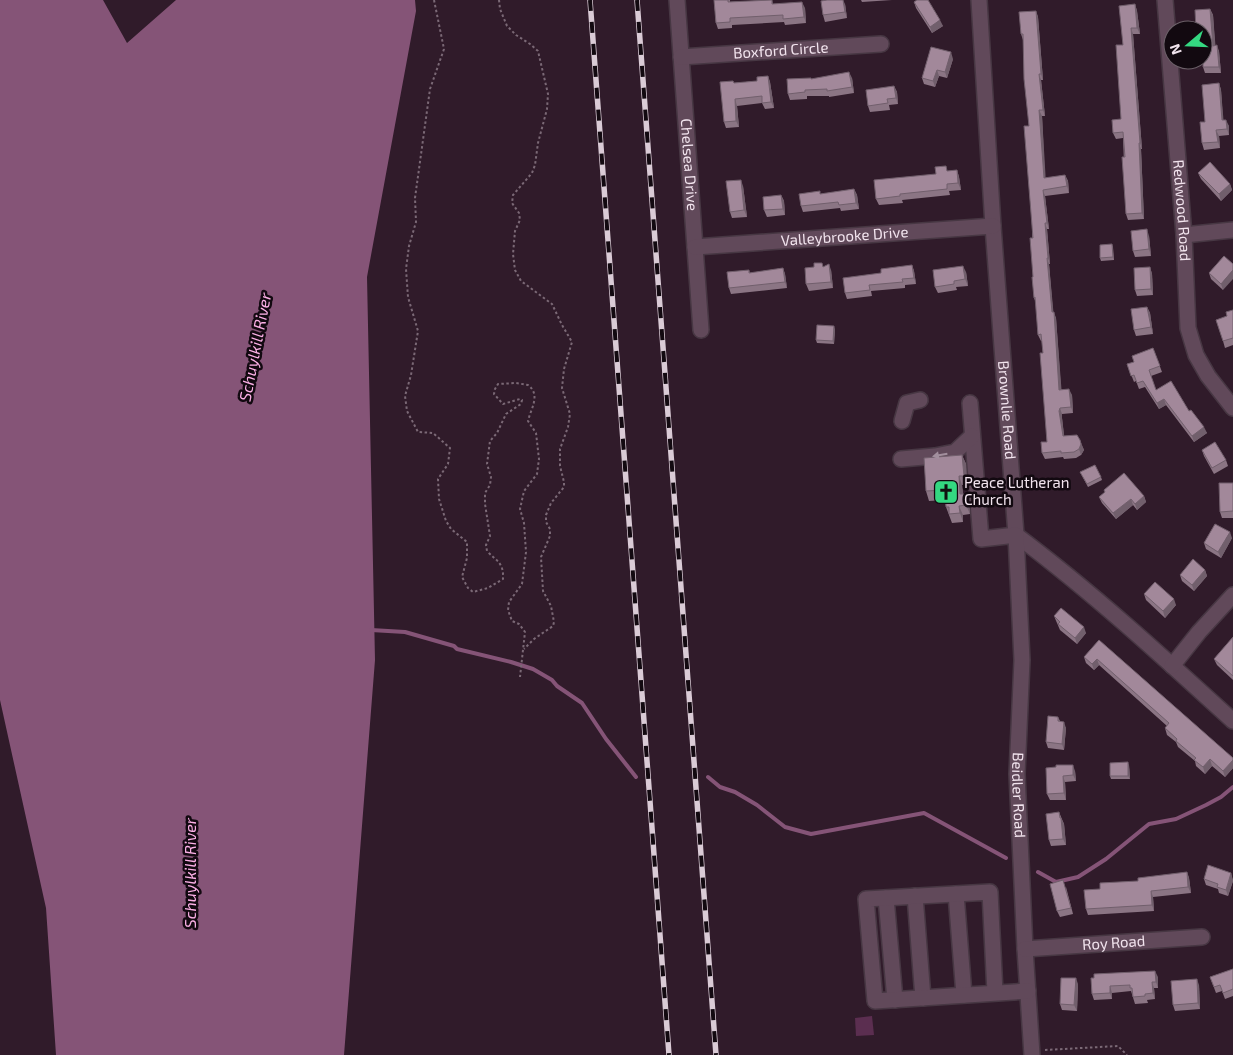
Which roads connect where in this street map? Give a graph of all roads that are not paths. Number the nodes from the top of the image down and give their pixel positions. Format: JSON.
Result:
{"nodes":[{"id":1,"x":677,"y":0,"type":"edge"},
{"id":2,"x":979,"y":0,"type":"edge"},
{"id":3,"x":1165,"y":0,"type":"edge"},
{"id":4,"x":881,"y":44,"type":"dead end"},
{"id":5,"x":681,"y":57,"type":"junction"},
{"id":6,"x":993,"y":226,"type":"junction"},
{"id":7,"x":1233,"y":230,"type":"edge"},
{"id":8,"x":1184,"y":235,"type":"junction"},
{"id":9,"x":695,"y":247,"type":"junction"},
{"id":10,"x":701,"y":330,"type":"dead end"},
{"id":11,"x":920,"y":400,"type":"dead end"},
{"id":12,"x":970,"y":403,"type":"dead end"},
{"id":13,"x":1233,"y":408,"type":"edge"},
{"id":14,"x":902,"y":421,"type":"dead end"},
{"id":15,"x":972,"y":436,"type":"junction"},
{"id":16,"x":901,"y":459,"type":"dead end"},
{"id":17,"x":1016,"y":535,"type":"junction"},
{"id":18,"x":1233,"y":596,"type":"edge"},
{"id":19,"x":1172,"y":666,"type":"junction"},
{"id":20,"x":1233,"y":721,"type":"edge"},
{"id":21,"x":956,"y":894,"type":"junction"},
{"id":22,"x":915,"y":896,"type":"junction"},
{"id":23,"x":1202,"y":937,"type":"dead end"},
{"id":24,"x":1025,"y":950,"type":"junction"},
{"id":25,"x":1028,"y":991,"type":"junction"},
{"id":26,"x":995,"y":993,"type":"junction"},
{"id":27,"x":964,"y":995,"type":"junction"},
{"id":28,"x":923,"y":998,"type":"junction"},
{"id":29,"x":1032,"y":1053,"type":"edge"}],
"edges":[{"from":1,"to":5,"type":"street","name":"Chelsea Drive"},
{"from":2,"to":6,"type":"street","name":"Brownlie Road"},
{"from":3,"to":8,"type":"street","name":"Redwood Road"},
{"from":4,"to":5,"type":"street","name":"Boxford Circle"},
{"from":5,"to":9,"type":"street","name":"Chelsea Drive"},
{"from":6,"to":9,"type":"street","name":"Valleybrooke Drive"},
{"from":6,"to":17,"type":"street","name":"Brownlie Road"},
{"from":7,"to":8,"type":"street"},
{"from":8,"to":13,"type":"street","name":"Redwood Road"},
{"from":9,"to":10,"type":"street","name":"Chelsea Drive"},
{"from":11,"to":14,"type":"street"},
{"from":12,"to":15,"type":"street"},
{"from":15,"to":16,"type":"street","one_way":true},
{"from":15,"to":17,"type":"street"},
{"from":17,"to":19,"type":"street"},
{"from":17,"to":24,"type":"street","name":"Beidler Road"},
{"from":18,"to":19,"type":"street"},
{"from":19,"to":20,"type":"street"},
{"from":21,"to":22,"type":"street"},
{"from":21,"to":26,"type":"street"},
{"from":21,"to":27,"type":"street"},
{"from":22,"to":28,"type":"street"},
{"from":22,"to":28,"type":"street"},
{"from":23,"to":24,"type":"street","name":"Roy Road"},
{"from":24,"to":25,"type":"street","name":"Beidler Road"},
{"from":25,"to":26,"type":"street"},
{"from":25,"to":29,"type":"street","name":"Beidler Road"},
{"from":26,"to":27,"type":"street"},
{"from":27,"to":28,"type":"street"}]}
